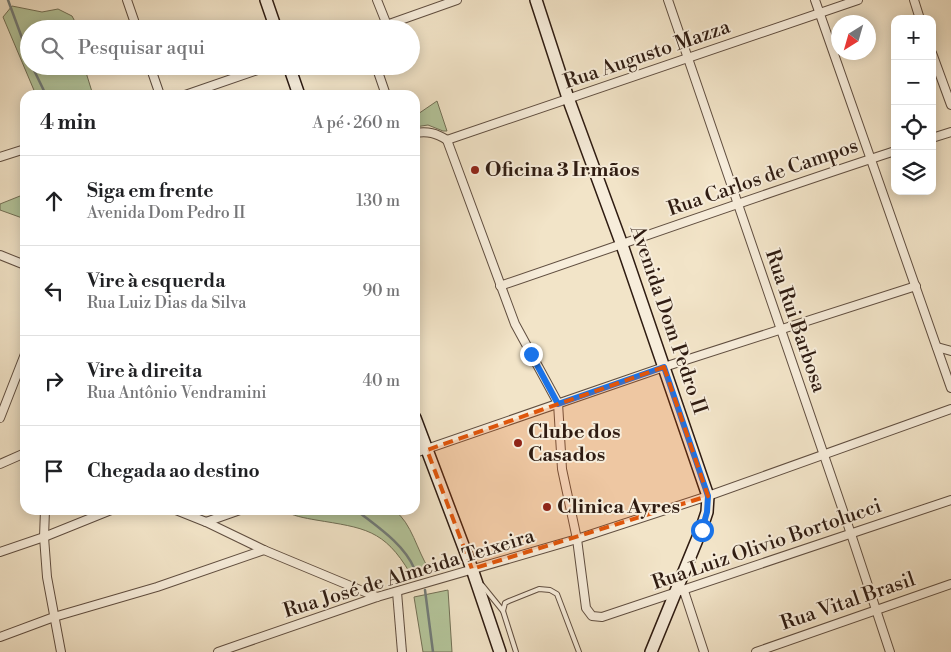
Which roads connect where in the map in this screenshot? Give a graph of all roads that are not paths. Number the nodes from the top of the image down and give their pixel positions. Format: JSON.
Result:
{"nodes":[{"id":1,"x":127,"y":0,"type":"edge"},
{"id":2,"x":266,"y":0,"type":"edge"},
{"id":3,"x":377,"y":0,"type":"edge"},
{"id":4,"x":457,"y":0,"type":"edge"},
{"id":5,"x":536,"y":0,"type":"edge"},
{"id":6,"x":668,"y":0,"type":"edge"},
{"id":7,"x":815,"y":0,"type":"edge"},
{"id":8,"x":858,"y":0,"type":"edge"},
{"id":9,"x":914,"y":0,"type":"edge"},
{"id":10,"x":820,"y":13,"type":"junction"},
{"id":11,"x":919,"y":15,"type":"edge"},
{"id":12,"x":134,"y":20,"type":"edge"},
{"id":13,"x":273,"y":20,"type":"edge"},
{"id":14,"x":385,"y":20,"type":"edge"},
{"id":15,"x":401,"y":20,"type":"edge"},
{"id":16,"x":687,"y":58,"type":"junction"},
{"id":17,"x":935,"y":60,"type":"edge"},
{"id":18,"x":153,"y":75,"type":"edge"},
{"id":19,"x":243,"y":75,"type":"edge"},
{"id":20,"x":292,"y":75,"type":"edge"},
{"id":21,"x":379,"y":75,"type":"edge"},
{"id":22,"x":158,"y":90,"type":"edge"},
{"id":23,"x":199,"y":90,"type":"edge"},
{"id":24,"x":297,"y":90,"type":"edge"},
{"id":25,"x":384,"y":90,"type":"edge"},
{"id":26,"x":568,"y":98,"type":"junction"},
{"id":27,"x":951,"y":105,"type":"edge"},
{"id":28,"x":951,"y":132,"type":"edge"},
{"id":29,"x":420,"y":133,"type":"edge"},
{"id":30,"x":936,"y":137,"type":"edge"},
{"id":31,"x":447,"y":140,"type":"junction"},
{"id":32,"x":20,"y":151,"type":"edge"},
{"id":33,"x":891,"y":151,"type":"edge"},
{"id":34,"x":0,"y":157,"type":"edge"},
{"id":35,"x":870,"y":159,"type":"junction"},
{"id":36,"x":737,"y":203,"type":"junction"},
{"id":37,"x":622,"y":245,"type":"junction"},
{"id":38,"x":0,"y":255,"type":"edge"},
{"id":39,"x":20,"y":263,"type":"edge"},
{"id":40,"x":500,"y":286,"type":"junction"},
{"id":41,"x":916,"y":286,"type":"junction"},
{"id":42,"x":780,"y":330,"type":"junction"},
{"id":43,"x":937,"y":347,"type":"junction"},
{"id":44,"x":951,"y":351,"type":"edge"},
{"id":45,"x":20,"y":367,"type":"edge"},
{"id":46,"x":664,"y":367,"type":"junction"},
{"id":47,"x":951,"y":388,"type":"edge"},
{"id":48,"x":558,"y":404,"type":"junction"},
{"id":49,"x":951,"y":409,"type":"edge"},
{"id":50,"x":0,"y":418,"type":"edge"},
{"id":51,"x":420,"y":431,"type":"edge"},
{"id":52,"x":427,"y":450,"type":"junction"},
{"id":53,"x":420,"y":452,"type":"edge"},
{"id":54,"x":824,"y":454,"type":"junction"},
{"id":55,"x":20,"y":455,"type":"edge"},
{"id":56,"x":0,"y":464,"type":"edge"},
{"id":57,"x":708,"y":496,"type":"junction"},
{"id":58,"x":951,"y":500,"type":"edge"},
{"id":59,"x":45,"y":515,"type":"edge"},
{"id":60,"x":99,"y":515,"type":"edge"},
{"id":61,"x":188,"y":515,"type":"edge"},
{"id":62,"x":226,"y":515,"type":"edge"},
{"id":63,"x":206,"y":522,"type":"junction"},
{"id":64,"x":851,"y":534,"type":"junction"},
{"id":65,"x":44,"y":537,"type":"junction"},
{"id":66,"x":577,"y":540,"type":"junction"},
{"id":67,"x":264,"y":550,"type":"junction"},
{"id":68,"x":0,"y":552,"type":"edge"},
{"id":69,"x":473,"y":572,"type":"junction"},
{"id":70,"x":951,"y":584,"type":"edge"},
{"id":71,"x":397,"y":592,"type":"junction"},
{"id":72,"x":679,"y":592,"type":"junction"},
{"id":73,"x":377,"y":597,"type":"junction"},
{"id":74,"x":876,"y":609,"type":"junction"},
{"id":75,"x":503,"y":611,"type":"junction"},
{"id":76,"x":54,"y":617,"type":"junction"},
{"id":77,"x":0,"y":637,"type":"edge"},
{"id":78,"x":60,"y":652,"type":"edge"},
{"id":79,"x":218,"y":652,"type":"edge"},
{"id":80,"x":402,"y":652,"type":"edge"},
{"id":81,"x":500,"y":652,"type":"edge"},
{"id":82,"x":516,"y":652,"type":"edge"},
{"id":83,"x":579,"y":652,"type":"edge"},
{"id":84,"x":651,"y":652,"type":"edge"},
{"id":85,"x":704,"y":652,"type":"edge"},
{"id":86,"x":756,"y":652,"type":"edge"},
{"id":87,"x":890,"y":652,"type":"edge"}],
"edges":[{"from":1,"to":12,"type":"street"},
{"from":2,"to":13,"type":"main road"},
{"from":3,"to":14,"type":"street"},
{"from":4,"to":15,"type":"street"},
{"from":5,"to":26,"type":"main road","name":"Avenida Dom Pedro II"},
{"from":6,"to":16,"type":"street","name":"Rua Rui Barbosa"},
{"from":7,"to":10,"type":"street"},
{"from":8,"to":10,"type":"street","name":"Rua Augusto Mazza"},
{"from":9,"to":11,"type":"street"},
{"from":10,"to":16,"type":"street","name":"Rua Augusto Mazza"},
{"from":10,"to":35,"type":"street"},
{"from":16,"to":26,"type":"street","name":"Rua Augusto Mazza"},
{"from":16,"to":36,"type":"street","name":"Rua Rui Barbosa"},
{"from":17,"to":27,"type":"street"},
{"from":18,"to":22,"type":"street"},
{"from":19,"to":23,"type":"street"},
{"from":20,"to":24,"type":"main road"},
{"from":21,"to":25,"type":"street"},
{"from":26,"to":31,"type":"street","name":"Rua Augusto Mazza"},
{"from":26,"to":37,"type":"main road","name":"Avenida Dom Pedro II"},
{"from":28,"to":30,"type":"street"},
{"from":29,"to":31,"type":"street"},
{"from":31,"to":40,"type":"street"},
{"from":32,"to":34,"type":"street"},
{"from":33,"to":35,"type":"street","name":"Rua Carlos de Campos"},
{"from":35,"to":36,"type":"street","name":"Rua Carlos de Campos"},
{"from":35,"to":41,"type":"street"},
{"from":36,"to":37,"type":"street","name":"Rua Carlos de Campos"},
{"from":36,"to":42,"type":"street","name":"Rua Rui Barbosa"},
{"from":37,"to":40,"type":"street","name":"Rua Carlos de Campos"},
{"from":37,"to":46,"type":"main road","name":"Avenida Dom Pedro II"},
{"from":38,"to":39,"type":"street"},
{"from":40,"to":48,"type":"street"},
{"from":41,"to":42,"type":"street"},
{"from":41,"to":43,"type":"street"},
{"from":42,"to":46,"type":"street"},
{"from":42,"to":54,"type":"street","name":"Rua Rui Barbosa"},
{"from":43,"to":44,"type":"street"},
{"from":43,"to":47,"type":"street"},
{"from":45,"to":50,"type":"street"},
{"from":46,"to":48,"type":"street"},
{"from":46,"to":57,"type":"main road","name":"Avenida Dom Pedro II"},
{"from":48,"to":52,"type":"street"},
{"from":48,"to":66,"type":"street"},
{"from":49,"to":54,"type":"street","name":"Rua José de Almeida Teixeira"},
{"from":51,"to":52,"type":"main road"},
{"from":52,"to":53,"type":"street"},
{"from":52,"to":69,"type":"main road"},
{"from":54,"to":57,"type":"street","name":"Rua José de Almeida Teixeira"},
{"from":54,"to":64,"type":"street","name":"Rua Rui Barbosa"},
{"from":55,"to":56,"type":"street"},
{"from":57,"to":66,"type":"street","name":"Rua José de Almeida Teixeira"},
{"from":57,"to":72,"type":"main road","name":"Avenida Dom Pedro II"},
{"from":58,"to":64,"type":"street","name":"Rua Luiz Olivio Bortolucci"},
{"from":59,"to":65,"type":"street"},
{"from":60,"to":65,"type":"street"},
{"from":61,"to":63,"type":"street"},
{"from":62,"to":63,"type":"street"},
{"from":63,"to":67,"type":"street"},
{"from":64,"to":72,"type":"street","name":"Rua Luiz Olivio Bortolucci"},
{"from":64,"to":74,"type":"street","name":"Rua Rui Barbosa"},
{"from":65,"to":68,"type":"street"},
{"from":65,"to":76,"type":"street"},
{"from":66,"to":69,"type":"street","name":"Rua José de Almeida Teixeira"},
{"from":66,"to":72,"type":"street","name":"Rua Luiz Olivio Bortolucci"},
{"from":67,"to":73,"type":"street"},
{"from":67,"to":76,"type":"street"},
{"from":69,"to":71,"type":"street","name":"Rua José de Almeida Teixeira"},
{"from":69,"to":75,"type":"lane"},
{"from":69,"to":81,"type":"main road"},
{"from":70,"to":74,"type":"street","name":"Rua Vital Brasil"},
{"from":71,"to":73,"type":"street","name":"Rua José de Almeida Teixeira"},
{"from":71,"to":80,"type":"street"},
{"from":72,"to":84,"type":"main road","name":"Avenida Dom Pedro II"},
{"from":72,"to":85,"type":"street"},
{"from":73,"to":79,"type":"street","name":"Rua José de Almeida Teixeira"},
{"from":74,"to":86,"type":"street","name":"Rua Vital Brasil"},
{"from":74,"to":87,"type":"street","name":"Rua Rui Barbosa"},
{"from":75,"to":82,"type":"lane"},
{"from":75,"to":83,"type":"lane"},
{"from":76,"to":77,"type":"street"},
{"from":76,"to":78,"type":"street"}]}
